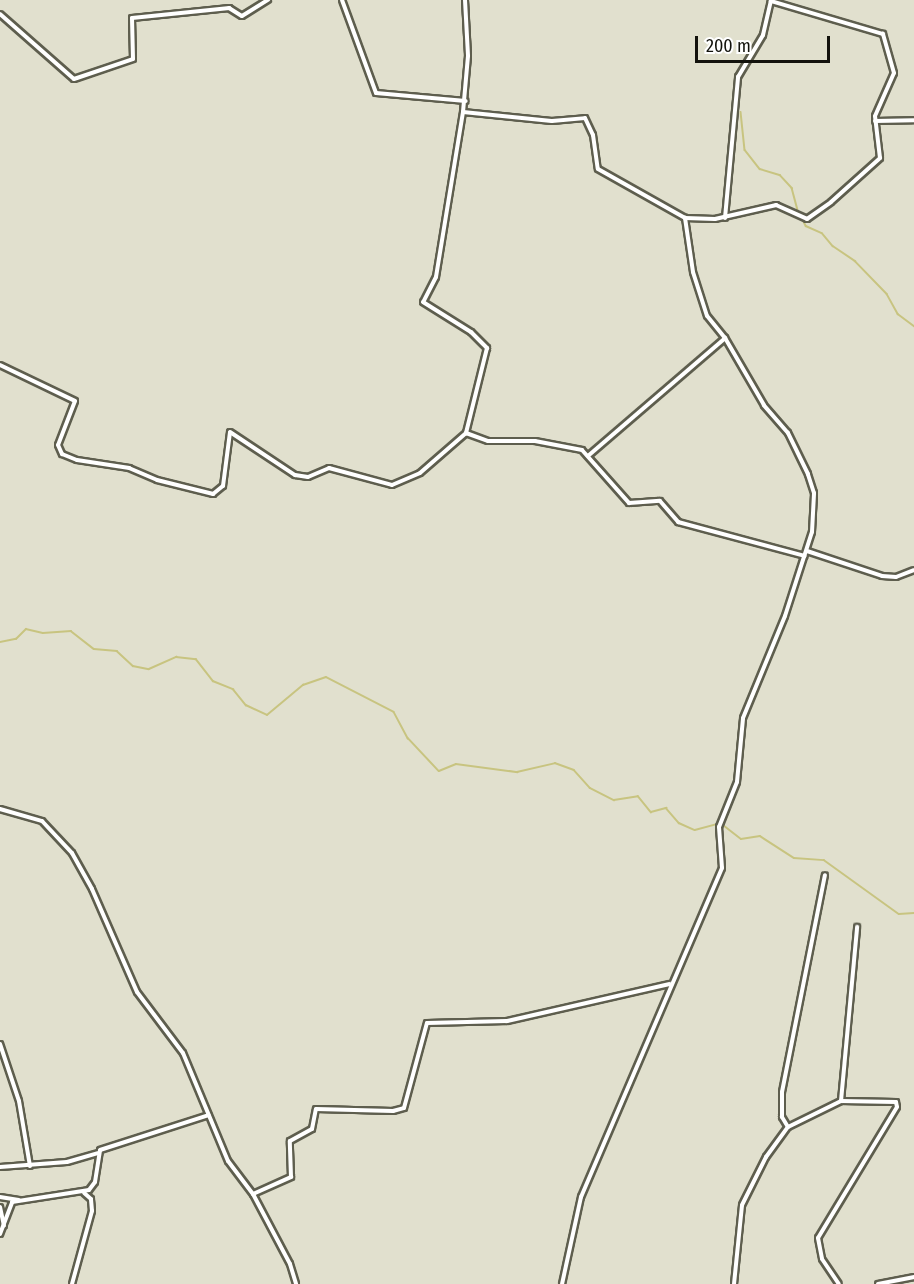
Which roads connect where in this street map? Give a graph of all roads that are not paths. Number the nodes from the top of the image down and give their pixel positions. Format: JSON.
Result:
{"nodes":[{"id":1,"x":268,"y":0,"type":"edge"},
{"id":2,"x":342,"y":0,"type":"edge"},
{"id":3,"x":465,"y":0,"type":"edge"},
{"id":4,"x":771,"y":0,"type":"edge"},
{"id":5,"x":0,"y":14,"type":"edge"},
{"id":6,"x":466,"y":101,"type":"junction"},
{"id":7,"x":463,"y":112,"type":"junction"},
{"id":8,"x":914,"y":120,"type":"edge"},
{"id":9,"x":875,"y":121,"type":"junction"},
{"id":10,"x":685,"y":218,"type":"junction"},
{"id":11,"x":725,"y":218,"type":"junction"},
{"id":12,"x":725,"y":338,"type":"junction"},
{"id":13,"x":0,"y":365,"type":"edge"},
{"id":14,"x":466,"y":433,"type":"junction"},
{"id":15,"x":588,"y":456,"type":"junction"},
{"id":16,"x":807,"y":551,"type":"junction"},
{"id":17,"x":805,"y":556,"type":"junction"},
{"id":18,"x":914,"y":570,"type":"edge"},
{"id":19,"x":0,"y":809,"type":"edge"},
{"id":20,"x":825,"y":875,"type":"dead end"},
{"id":21,"x":857,"y":927,"type":"dead end"},
{"id":22,"x":670,"y":984,"type":"junction"},
{"id":23,"x":0,"y":1044,"type":"edge"},
{"id":24,"x":841,"y":1101,"type":"junction"},
{"id":25,"x":209,"y":1115,"type":"junction"},
{"id":26,"x":788,"y":1127,"type":"junction"},
{"id":27,"x":98,"y":1153,"type":"junction"},
{"id":28,"x":30,"y":1166,"type":"junction"},
{"id":29,"x":0,"y":1167,"type":"edge"},
{"id":30,"x":84,"y":1192,"type":"junction"},
{"id":31,"x":253,"y":1194,"type":"junction"},
{"id":32,"x":0,"y":1197,"type":"edge"},
{"id":33,"x":19,"y":1200,"type":"junction"},
{"id":34,"x":0,"y":1207,"type":"edge"},
{"id":35,"x":4,"y":1227,"type":"junction"},
{"id":36,"x":0,"y":1234,"type":"edge"},
{"id":37,"x":914,"y":1277,"type":"edge"},
{"id":38,"x":72,"y":1284,"type":"edge"},
{"id":39,"x":296,"y":1284,"type":"edge"},
{"id":40,"x":562,"y":1284,"type":"edge"},
{"id":41,"x":734,"y":1284,"type":"edge"},
{"id":42,"x":839,"y":1284,"type":"edge"},
{"id":43,"x":878,"y":1284,"type":"edge"}],
"edges":[{"from":1,"to":5,"type":"street"},
{"from":2,"to":6,"type":"street"},
{"from":3,"to":6,"type":"street"},
{"from":4,"to":9,"type":"street"},
{"from":4,"to":11,"type":"street"},
{"from":6,"to":7,"type":"street"},
{"from":7,"to":10,"type":"street"},
{"from":7,"to":14,"type":"street"},
{"from":8,"to":9,"type":"street"},
{"from":9,"to":11,"type":"street"},
{"from":10,"to":11,"type":"street"},
{"from":10,"to":12,"type":"street"},
{"from":12,"to":15,"type":"street"},
{"from":12,"to":16,"type":"street"},
{"from":13,"to":14,"type":"street"},
{"from":14,"to":15,"type":"street"},
{"from":15,"to":17,"type":"street"},
{"from":16,"to":17,"type":"street"},
{"from":16,"to":18,"type":"street"},
{"from":17,"to":22,"type":"street"},
{"from":19,"to":25,"type":"street"},
{"from":20,"to":26,"type":"street"},
{"from":21,"to":24,"type":"street"},
{"from":22,"to":31,"type":"street"},
{"from":22,"to":40,"type":"street"},
{"from":23,"to":28,"type":"street"},
{"from":24,"to":26,"type":"street"},
{"from":24,"to":42,"type":"street"},
{"from":25,"to":27,"type":"street"},
{"from":25,"to":31,"type":"street"},
{"from":26,"to":41,"type":"street"},
{"from":27,"to":28,"type":"street"},
{"from":27,"to":30,"type":"street"},
{"from":28,"to":29,"type":"street"},
{"from":30,"to":33,"type":"street"},
{"from":30,"to":38,"type":"street"},
{"from":31,"to":39,"type":"street"},
{"from":32,"to":33,"type":"street"},
{"from":33,"to":35,"type":"street"},
{"from":34,"to":35,"type":"street"},
{"from":35,"to":36,"type":"street"},
{"from":37,"to":43,"type":"street"}]}
